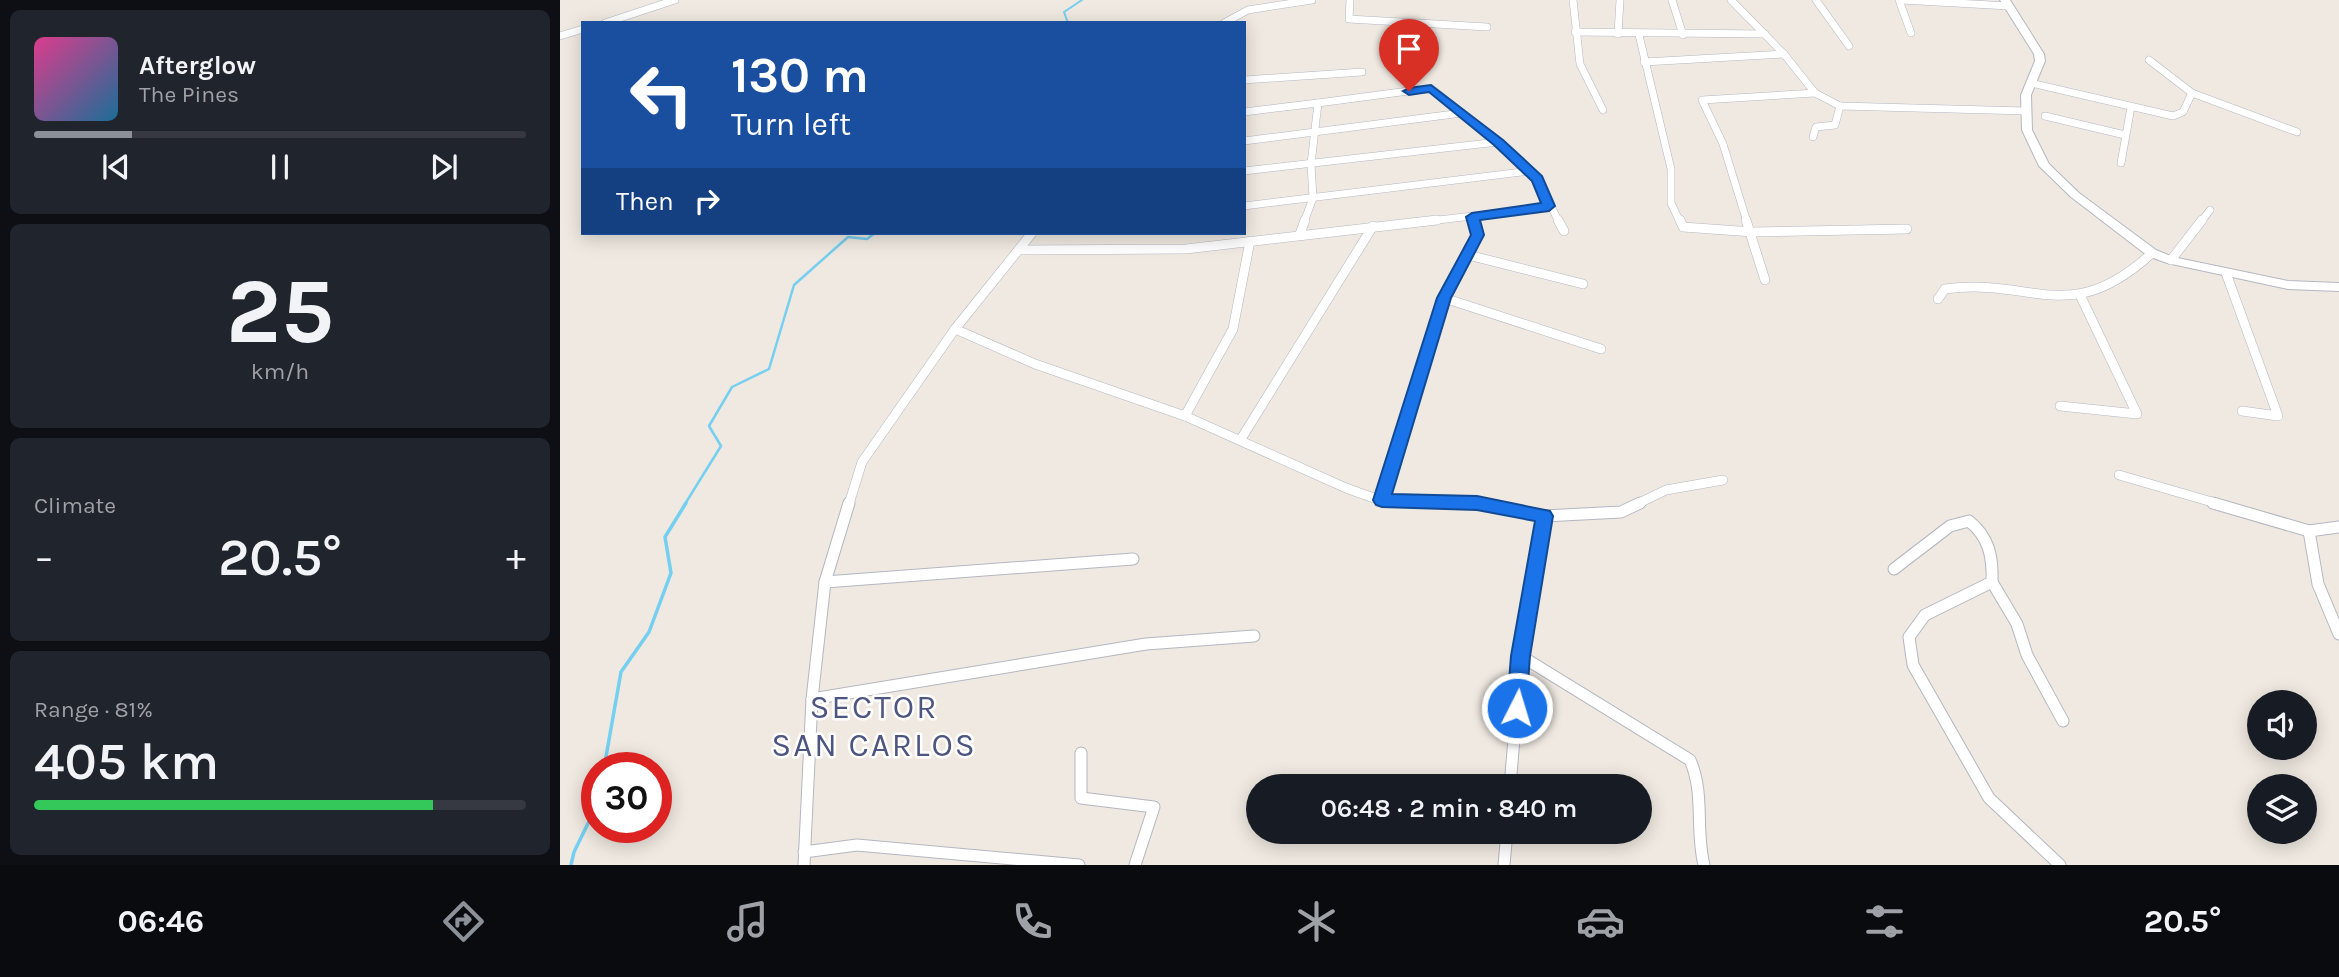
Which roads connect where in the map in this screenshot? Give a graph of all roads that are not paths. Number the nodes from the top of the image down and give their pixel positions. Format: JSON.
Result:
{"nodes":[{"id":1,"x":675,"y":0,"type":"edge"},
{"id":2,"x":1307,"y":0,"type":"edge"},
{"id":3,"x":1350,"y":0,"type":"edge"},
{"id":4,"x":1573,"y":0,"type":"edge"},
{"id":5,"x":1620,"y":0,"type":"edge"},
{"id":6,"x":1672,"y":0,"type":"edge"},
{"id":7,"x":1731,"y":0,"type":"edge"},
{"id":8,"x":1816,"y":0,"type":"edge"},
{"id":9,"x":1900,"y":0,"type":"edge"},
{"id":10,"x":2007,"y":3,"type":"edge"},
{"id":11,"x":610,"y":21,"type":"edge"},
{"id":12,"x":1228,"y":21,"type":"edge"},
{"id":13,"x":1487,"y":27,"type":"dead end"},
{"id":14,"x":581,"y":30,"type":"edge"},
{"id":15,"x":1575,"y":32,"type":"junction"},
{"id":16,"x":1911,"y":33,"type":"dead end"},
{"id":17,"x":1618,"y":34,"type":"junction"},
{"id":18,"x":1765,"y":34,"type":"junction"},
{"id":19,"x":1639,"y":35,"type":"junction"},
{"id":20,"x":1683,"y":35,"type":"junction"},
{"id":21,"x":560,"y":36,"type":"edge"},
{"id":22,"x":1849,"y":46,"type":"dead end"},
{"id":23,"x":1784,"y":54,"type":"junction"},
{"id":24,"x":2149,"y":60,"type":"dead end"},
{"id":25,"x":1644,"y":62,"type":"junction"},
{"id":26,"x":1362,"y":72,"type":"dead end"},
{"id":27,"x":1246,"y":80,"type":"edge"},
{"id":28,"x":2031,"y":83,"type":"junction"},
{"id":29,"x":1815,"y":93,"type":"junction"},
{"id":30,"x":2192,"y":93,"type":"junction"},
{"id":31,"x":1318,"y":103,"type":"junction"},
{"id":32,"x":1840,"y":106,"type":"junction"},
{"id":33,"x":2130,"y":107,"type":"junction"},
{"id":34,"x":1603,"y":110,"type":"dead end"},
{"id":35,"x":2026,"y":111,"type":"junction"},
{"id":36,"x":1246,"y":112,"type":"edge"},
{"id":37,"x":1462,"y":113,"type":"junction"},
{"id":38,"x":2045,"y":116,"type":"dead end"},
{"id":39,"x":1313,"y":132,"type":"junction"},
{"id":40,"x":2297,"y":132,"type":"dead end"},
{"id":41,"x":2126,"y":135,"type":"junction"},
{"id":42,"x":1813,"y":137,"type":"dead end"},
{"id":43,"x":1246,"y":141,"type":"edge"},
{"id":44,"x":1498,"y":142,"type":"junction"},
{"id":45,"x":2121,"y":163,"type":"dead end"},
{"id":46,"x":1311,"y":164,"type":"junction"},
{"id":47,"x":1246,"y":171,"type":"edge"},
{"id":48,"x":1530,"y":171,"type":"junction"},
{"id":49,"x":1313,"y":198,"type":"junction"},
{"id":50,"x":1246,"y":206,"type":"edge"},
{"id":51,"x":1549,"y":206,"type":"junction"},
{"id":52,"x":2210,"y":210,"type":"dead end"},
{"id":53,"x":1472,"y":217,"type":"junction"},
{"id":54,"x":1373,"y":226,"type":"junction"},
{"id":55,"x":1907,"y":229,"type":"dead end"},
{"id":56,"x":1564,"y":231,"type":"dead end"},
{"id":57,"x":1753,"y":232,"type":"junction"},
{"id":58,"x":1300,"y":234,"type":"junction"},
{"id":59,"x":1031,"y":235,"type":"edge"},
{"id":60,"x":1250,"y":241,"type":"junction"},
{"id":61,"x":1021,"y":250,"type":"junction"},
{"id":62,"x":2152,"y":253,"type":"junction"},
{"id":63,"x":1468,"y":255,"type":"junction"},
{"id":64,"x":2171,"y":260,"type":"junction"},
{"id":65,"x":2226,"y":273,"type":"junction"},
{"id":66,"x":1765,"y":280,"type":"dead end"},
{"id":67,"x":1583,"y":284,"type":"dead end"},
{"id":68,"x":2339,"y":287,"type":"edge"},
{"id":69,"x":2080,"y":295,"type":"junction"},
{"id":70,"x":1444,"y":298,"type":"junction"},
{"id":71,"x":1938,"y":299,"type":"dead end"},
{"id":72,"x":955,"y":329,"type":"junction"},
{"id":73,"x":1601,"y":349,"type":"dead end"},
{"id":74,"x":2060,"y":406,"type":"dead end"},
{"id":75,"x":2242,"y":411,"type":"dead end"},
{"id":76,"x":1185,"y":416,"type":"junction"},
{"id":77,"x":1241,"y":439,"type":"junction"},
{"id":78,"x":2119,"y":475,"type":"dead end"},
{"id":79,"x":1723,"y":480,"type":"dead end"},
{"id":80,"x":1382,"y":500,"type":"junction"},
{"id":81,"x":1544,"y":516,"type":"junction"},
{"id":82,"x":2339,"y":527,"type":"edge"},
{"id":83,"x":2309,"y":531,"type":"junction"},
{"id":84,"x":1133,"y":559,"type":"dead end"},
{"id":85,"x":1894,"y":569,"type":"dead end"},
{"id":86,"x":825,"y":582,"type":"junction"},
{"id":87,"x":1992,"y":582,"type":"junction"},
{"id":88,"x":2339,"y":634,"type":"edge"},
{"id":89,"x":1254,"y":636,"type":"dead end"},
{"id":90,"x":1521,"y":656,"type":"junction"},
{"id":91,"x":812,"y":699,"type":"junction"},
{"id":92,"x":2063,"y":721,"type":"dead end"},
{"id":93,"x":1081,"y":754,"type":"dead end"},
{"id":94,"x":1511,"y":774,"type":"edge"},
{"id":95,"x":1506,"y":844,"type":"edge"},
{"id":96,"x":804,"y":858,"type":"edge"},
{"id":97,"x":1080,"y":865,"type":"edge"},
{"id":98,"x":1135,"y":865,"type":"edge"},
{"id":99,"x":1504,"y":865,"type":"edge"},
{"id":100,"x":1704,"y":865,"type":"edge"},
{"id":101,"x":2060,"y":865,"type":"edge"}],
"edges":[{"from":1,"to":11,"type":"street"},
{"from":2,"to":12,"type":"street"},
{"from":3,"to":13,"type":"street"},
{"from":4,"to":15,"type":"street"},
{"from":5,"to":17,"type":"street"},
{"from":6,"to":20,"type":"street"},
{"from":7,"to":18,"type":"street"},
{"from":8,"to":22,"type":"street"},
{"from":9,"to":10,"type":"street"},
{"from":9,"to":16,"type":"street"},
{"from":10,"to":28,"type":"street"},
{"from":14,"to":21,"type":"street"},
{"from":15,"to":17,"type":"street"},
{"from":15,"to":34,"type":"street"},
{"from":17,"to":19,"type":"street"},
{"from":18,"to":20,"type":"street"},
{"from":18,"to":23,"type":"street"},
{"from":19,"to":20,"type":"street"},
{"from":19,"to":25,"type":"street"},
{"from":23,"to":25,"type":"street"},
{"from":23,"to":29,"type":"street"},
{"from":24,"to":30,"type":"street"},
{"from":25,"to":57,"type":"street"},
{"from":26,"to":27,"type":"street"},
{"from":28,"to":33,"type":"street"},
{"from":28,"to":35,"type":"street"},
{"from":29,"to":32,"type":"street"},
{"from":29,"to":57,"type":"street"},
{"from":30,"to":33,"type":"street"},
{"from":30,"to":40,"type":"street"},
{"from":31,"to":36,"type":"street"},
{"from":31,"to":37,"type":"street"},
{"from":31,"to":39,"type":"street"},
{"from":32,"to":35,"type":"street"},
{"from":32,"to":42,"type":"street"},
{"from":33,"to":41,"type":"street"},
{"from":35,"to":62,"type":"street"},
{"from":37,"to":39,"type":"street"},
{"from":37,"to":44,"type":"street"},
{"from":38,"to":41,"type":"street"},
{"from":39,"to":43,"type":"street"},
{"from":39,"to":46,"type":"street"},
{"from":41,"to":45,"type":"street"},
{"from":44,"to":46,"type":"street"},
{"from":44,"to":48,"type":"street"},
{"from":46,"to":47,"type":"street"},
{"from":46,"to":49,"type":"street"},
{"from":48,"to":49,"type":"street"},
{"from":48,"to":51,"type":"street"},
{"from":49,"to":50,"type":"street"},
{"from":49,"to":58,"type":"street"},
{"from":51,"to":53,"type":"street"},
{"from":51,"to":56,"type":"street"},
{"from":52,"to":64,"type":"street"},
{"from":53,"to":54,"type":"street"},
{"from":53,"to":63,"type":"street"},
{"from":54,"to":58,"type":"street"},
{"from":54,"to":77,"type":"street"},
{"from":55,"to":57,"type":"street"},
{"from":57,"to":66,"type":"street"},
{"from":58,"to":60,"type":"street"},
{"from":59,"to":61,"type":"street"},
{"from":60,"to":61,"type":"street"},
{"from":60,"to":76,"type":"street"},
{"from":61,"to":72,"type":"street"},
{"from":62,"to":64,"type":"street"},
{"from":62,"to":69,"type":"street"},
{"from":63,"to":67,"type":"street"},
{"from":63,"to":70,"type":"street"},
{"from":64,"to":65,"type":"street"},
{"from":65,"to":68,"type":"street"},
{"from":65,"to":75,"type":"street"},
{"from":69,"to":71,"type":"street"},
{"from":69,"to":74,"type":"street"},
{"from":70,"to":73,"type":"street"},
{"from":70,"to":80,"type":"street"},
{"from":72,"to":76,"type":"street"},
{"from":72,"to":86,"type":"street"},
{"from":76,"to":77,"type":"street"},
{"from":77,"to":80,"type":"street"},
{"from":78,"to":83,"type":"street"},
{"from":79,"to":81,"type":"street"},
{"from":80,"to":81,"type":"street"},
{"from":81,"to":90,"type":"street"},
{"from":82,"to":83,"type":"street"},
{"from":83,"to":88,"type":"street"},
{"from":84,"to":86,"type":"street"},
{"from":85,"to":87,"type":"street"},
{"from":86,"to":91,"type":"street"},
{"from":87,"to":92,"type":"street"},
{"from":87,"to":101,"type":"street"},
{"from":89,"to":91,"type":"street"},
{"from":90,"to":94,"type":"street"},
{"from":90,"to":100,"type":"street"},
{"from":91,"to":96,"type":"street"},
{"from":93,"to":98,"type":"street"},
{"from":95,"to":99,"type":"street"},
{"from":96,"to":97,"type":"street"}]}
